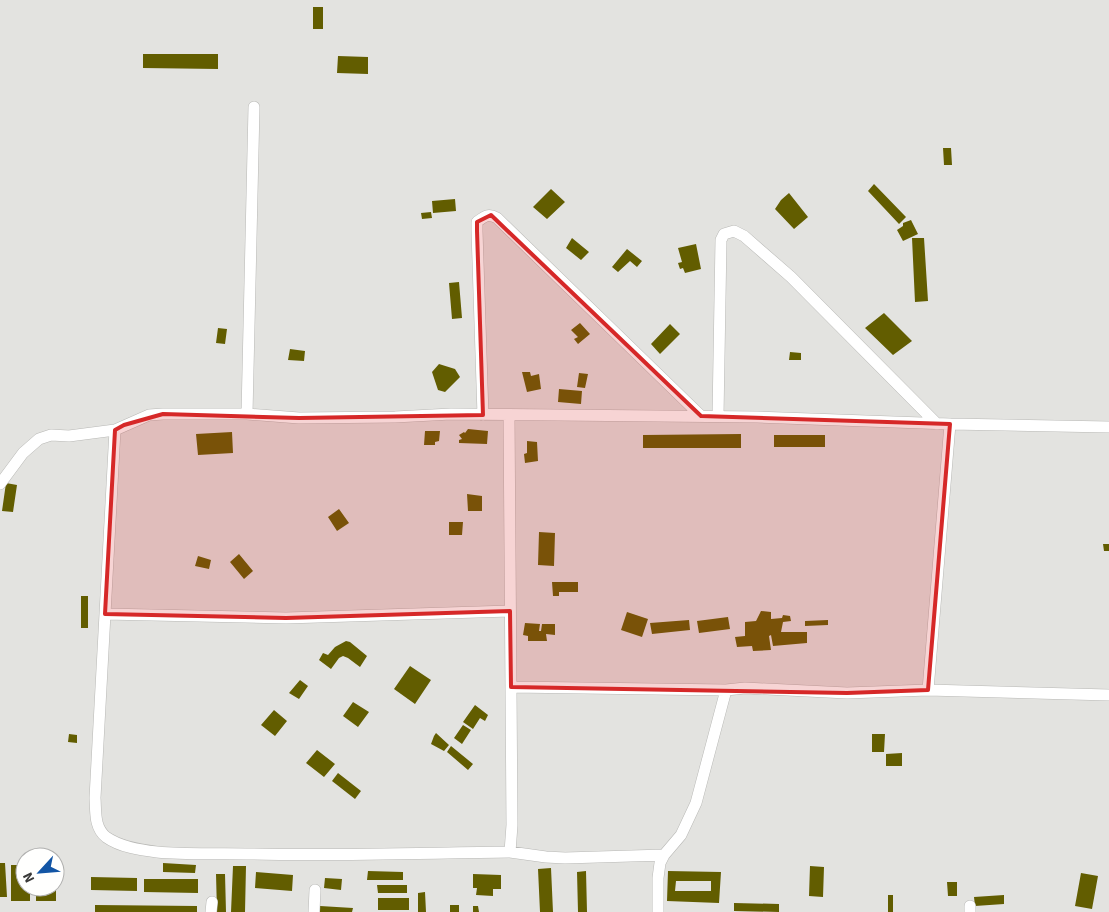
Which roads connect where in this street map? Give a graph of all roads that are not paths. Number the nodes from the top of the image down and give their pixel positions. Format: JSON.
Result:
{"nodes":[{"id":1,"x":254,"y":107,"type":"dead end"},
{"id":2,"x":247,"y":414,"type":"junction"},
{"id":3,"x":483,"y":415,"type":"junction"},
{"id":4,"x":509,"y":415,"type":"junction"},
{"id":5,"x":701,"y":416,"type":"junction"},
{"id":6,"x":718,"y":416,"type":"junction"},
{"id":7,"x":937,"y":424,"type":"junction"},
{"id":8,"x":950,"y":424,"type":"junction"},
{"id":9,"x":1109,"y":427,"type":"edge"},
{"id":10,"x":115,"y":430,"type":"junction"},
{"id":11,"x":0,"y":484,"type":"edge"},
{"id":12,"x":510,"y":610,"type":"junction"},
{"id":13,"x":105,"y":614,"type":"junction"},
{"id":14,"x":511,"y":687,"type":"junction"},
{"id":15,"x":726,"y":690,"type":"junction"},
{"id":16,"x":928,"y":690,"type":"junction"},
{"id":17,"x":1109,"y":695,"type":"edge"},
{"id":18,"x":510,"y":852,"type":"junction"},
{"id":19,"x":664,"y":855,"type":"junction"},
{"id":20,"x":315,"y":890,"type":"dead end"},
{"id":21,"x":314,"y":912,"type":"edge"},
{"id":22,"x":658,"y":912,"type":"edge"}],
"edges":[{"from":1,"to":2,"type":"street"},
{"from":2,"to":3,"type":"street"},
{"from":2,"to":10,"type":"street"},
{"from":3,"to":4,"type":"street"},
{"from":3,"to":5,"type":"street"},
{"from":4,"to":5,"type":"street"},
{"from":4,"to":12,"type":"street"},
{"from":5,"to":6,"type":"street"},
{"from":6,"to":7,"type":"street"},
{"from":6,"to":7,"type":"street"},
{"from":7,"to":8,"type":"street"},
{"from":8,"to":9,"type":"street"},
{"from":8,"to":16,"type":"street"},
{"from":10,"to":11,"type":"street"},
{"from":10,"to":13,"type":"street"},
{"from":12,"to":13,"type":"street"},
{"from":12,"to":14,"type":"street"},
{"from":13,"to":18,"type":"street"},
{"from":14,"to":15,"type":"street"},
{"from":14,"to":18,"type":"street"},
{"from":15,"to":16,"type":"street"},
{"from":15,"to":19,"type":"street"},
{"from":16,"to":17,"type":"street"},
{"from":18,"to":19,"type":"street"},
{"from":19,"to":22,"type":"street"},
{"from":20,"to":21,"type":"street"}]}
